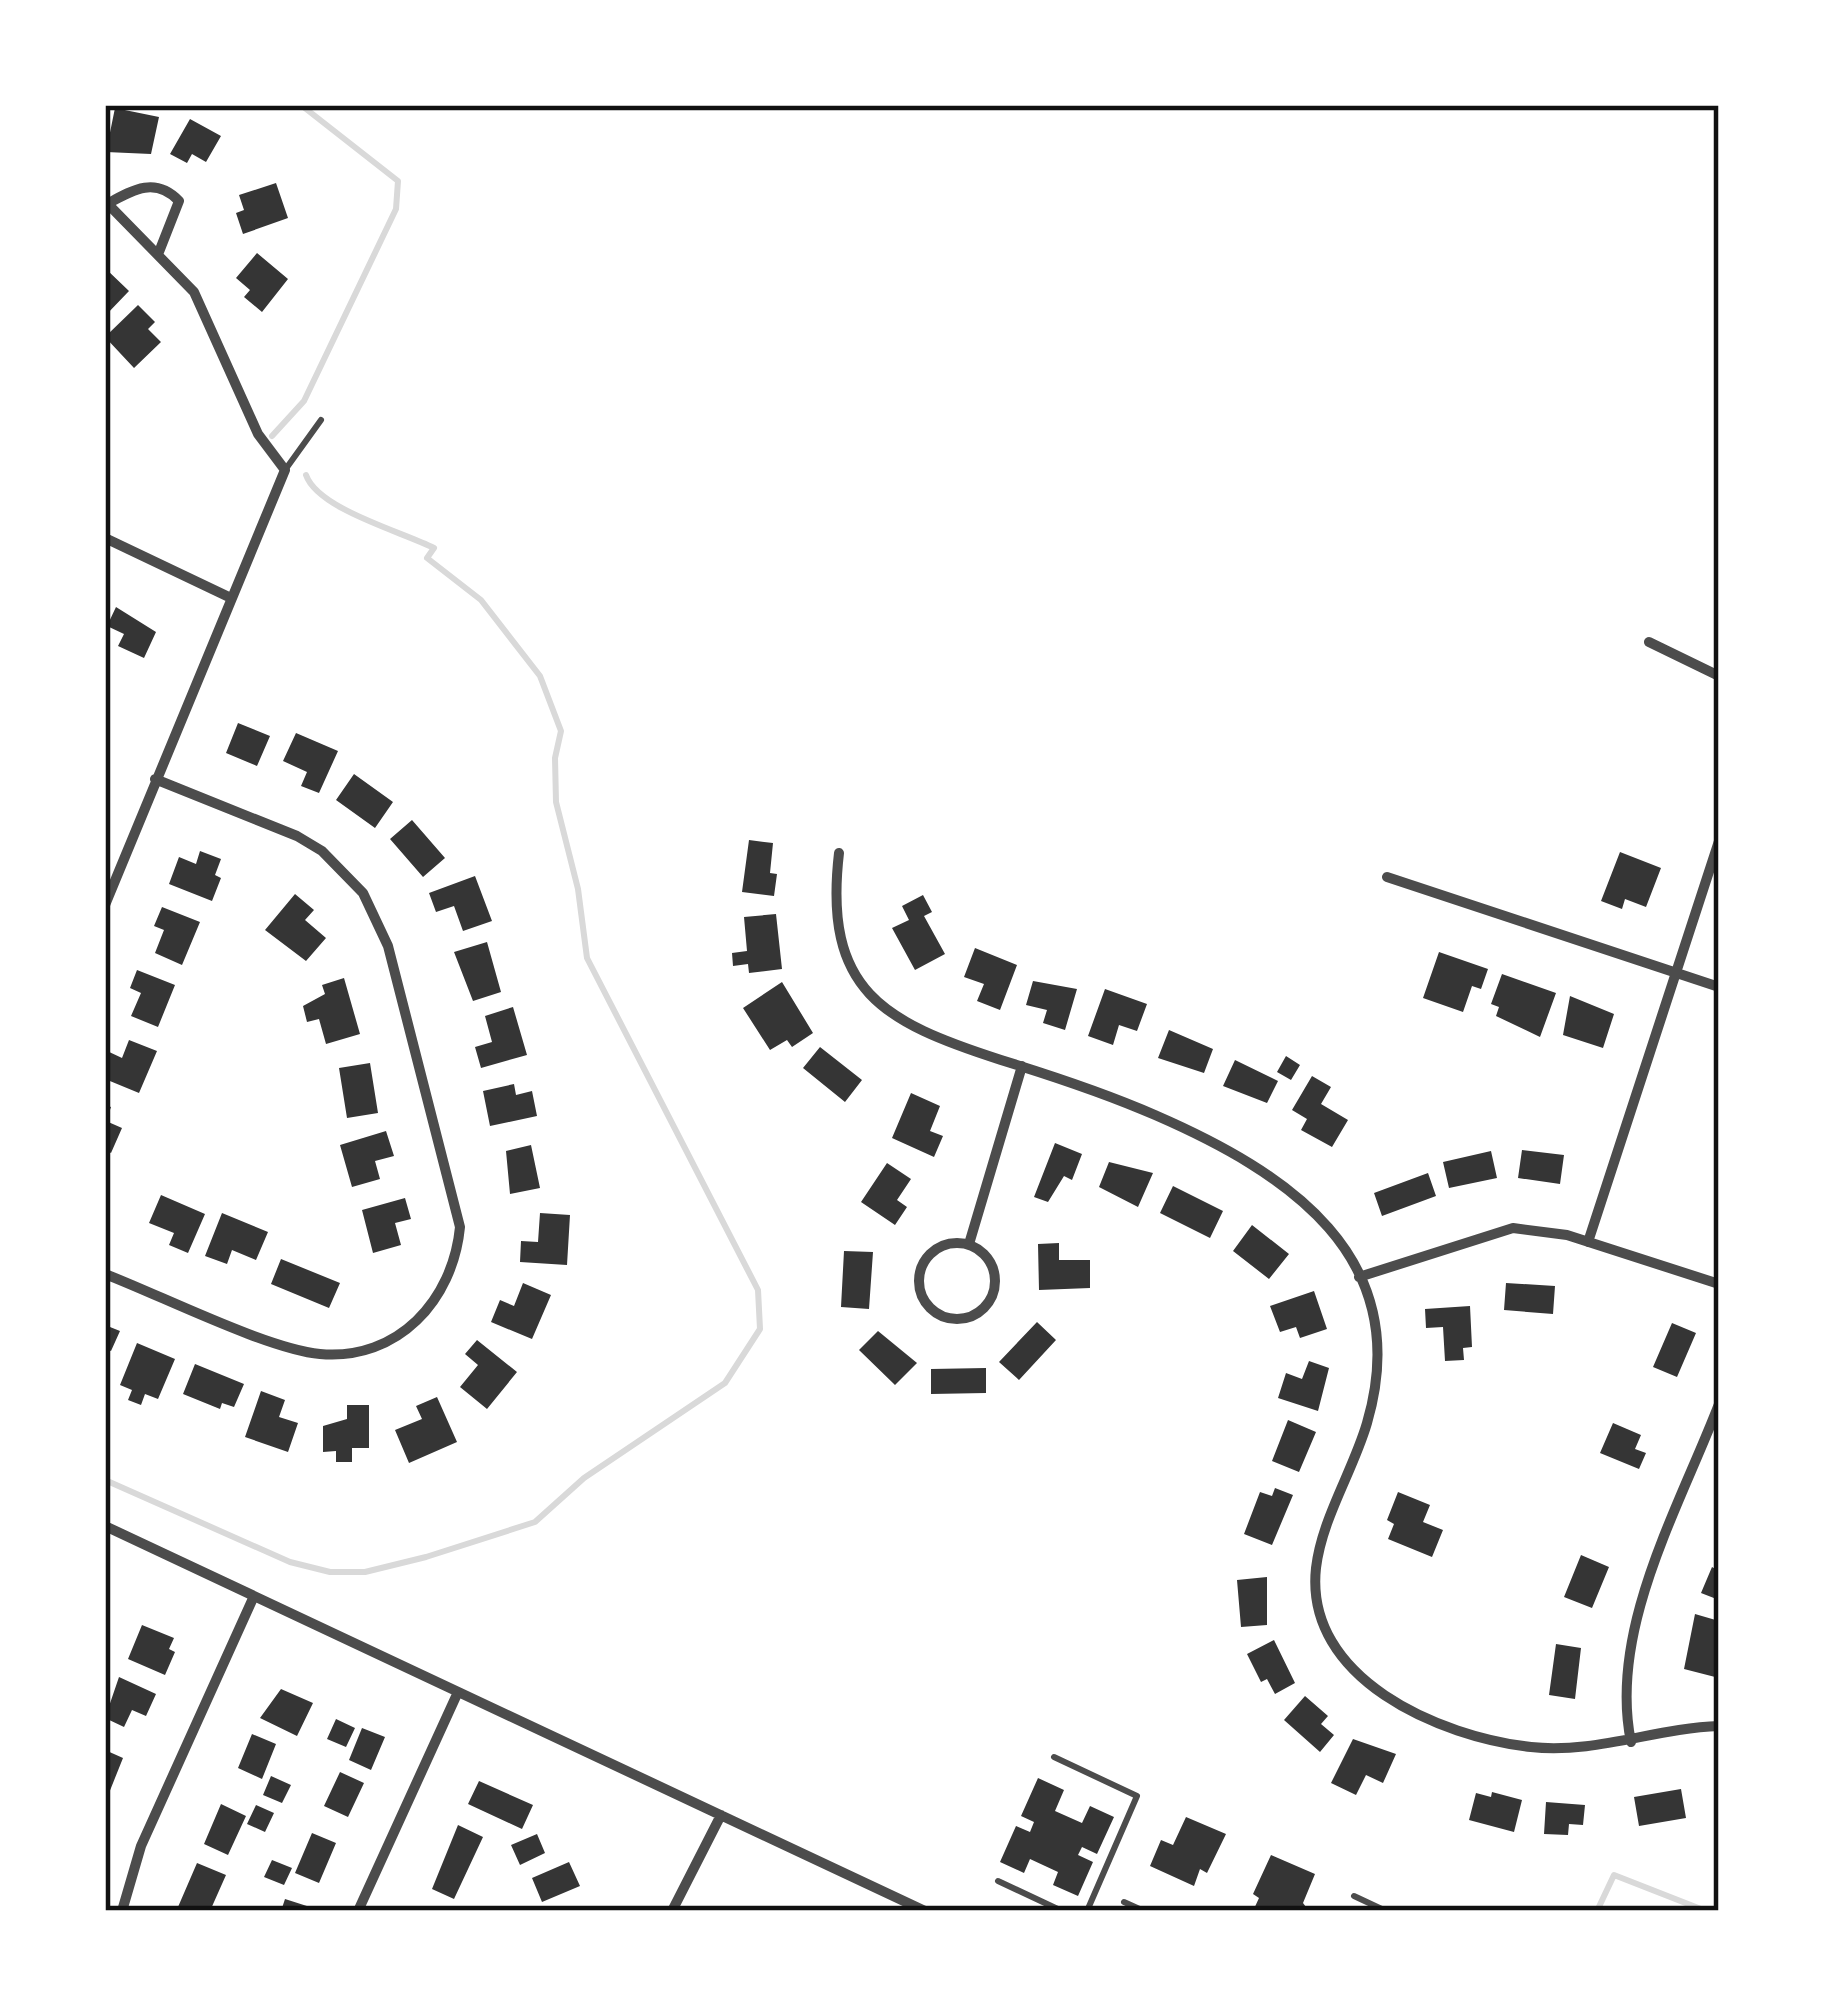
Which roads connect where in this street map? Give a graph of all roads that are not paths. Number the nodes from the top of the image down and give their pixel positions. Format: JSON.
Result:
{"nodes":[{"id":1,"x":107,"y":202,"type":"edge"},
{"id":2,"x":159,"y":253,"type":"junction"},
{"id":3,"x":321,"y":420,"type":"dead end"},
{"id":4,"x":285,"y":470,"type":"junction"},
{"id":5,"x":105,"y":538,"type":"edge"},
{"id":6,"x":231,"y":598,"type":"junction"},
{"id":7,"x":1649,"y":642,"type":"dead end"},
{"id":8,"x":1719,"y":676,"type":"edge"},
{"id":9,"x":155,"y":779,"type":"junction"},
{"id":10,"x":1719,"y":842,"type":"edge"},
{"id":11,"x":839,"y":853,"type":"dead end"},
{"id":12,"x":1387,"y":877,"type":"dead end"},
{"id":13,"x":105,"y":904,"type":"edge"},
{"id":14,"x":1674,"y":973,"type":"junction"},
{"id":15,"x":1719,"y":987,"type":"edge"},
{"id":16,"x":1022,"y":1066,"type":"junction"},
{"id":17,"x":1588,"y":1242,"type":"junction"},
{"id":18,"x":969,"y":1244,"type":"junction"},
{"id":19,"x":105,"y":1274,"type":"edge"},
{"id":20,"x":1359,"y":1277,"type":"junction"},
{"id":21,"x":1719,"y":1284,"type":"edge"},
{"id":22,"x":1719,"y":1404,"type":"edge"},
{"id":23,"x":105,"y":1526,"type":"edge"},
{"id":24,"x":254,"y":1596,"type":"junction"},
{"id":25,"x":458,"y":1692,"type":"junction"},
{"id":26,"x":1719,"y":1726,"type":"edge"},
{"id":27,"x":1631,"y":1742,"type":"junction"},
{"id":28,"x":1054,"y":1757,"type":"dead end"},
{"id":29,"x":721,"y":1815,"type":"junction"},
{"id":30,"x":998,"y":1881,"type":"dead end"},
{"id":31,"x":1354,"y":1896,"type":"dead end"},
{"id":32,"x":1124,"y":1902,"type":"dead end"},
{"id":33,"x":122,"y":1911,"type":"edge"},
{"id":34,"x":358,"y":1911,"type":"edge"},
{"id":35,"x":673,"y":1911,"type":"edge"},
{"id":36,"x":924,"y":1911,"type":"edge"},
{"id":37,"x":1063,"y":1911,"type":"edge"},
{"id":38,"x":1087,"y":1911,"type":"edge"},
{"id":39,"x":1144,"y":1911,"type":"edge"},
{"id":40,"x":1386,"y":1911,"type":"edge"}],
"edges":[{"from":1,"to":2,"type":"street"},
{"from":1,"to":2,"type":"street"},
{"from":2,"to":4,"type":"street"},
{"from":3,"to":4,"type":"lane"},
{"from":4,"to":6,"type":"street"},
{"from":5,"to":6,"type":"street"},
{"from":6,"to":9,"type":"street"},
{"from":7,"to":8,"type":"street"},
{"from":9,"to":13,"type":"street"},
{"from":9,"to":19,"type":"street"},
{"from":10,"to":14,"type":"street"},
{"from":11,"to":16,"type":"street"},
{"from":12,"to":14,"type":"street"},
{"from":14,"to":15,"type":"street"},
{"from":14,"to":17,"type":"street"},
{"from":16,"to":18,"type":"street"},
{"from":16,"to":20,"type":"street"},
{"from":17,"to":20,"type":"street"},
{"from":17,"to":21,"type":"street"},
{"from":18,"to":18,"type":"street"},
{"from":20,"to":27,"type":"street"},
{"from":22,"to":27,"type":"street"},
{"from":23,"to":24,"type":"street"},
{"from":24,"to":25,"type":"street"},
{"from":24,"to":33,"type":"street"},
{"from":25,"to":29,"type":"street"},
{"from":25,"to":34,"type":"street"},
{"from":26,"to":27,"type":"street"},
{"from":28,"to":38,"type":"lane"},
{"from":29,"to":35,"type":"street"},
{"from":29,"to":36,"type":"street"},
{"from":30,"to":37,"type":"lane"},
{"from":31,"to":40,"type":"lane"},
{"from":32,"to":39,"type":"lane"}]}
